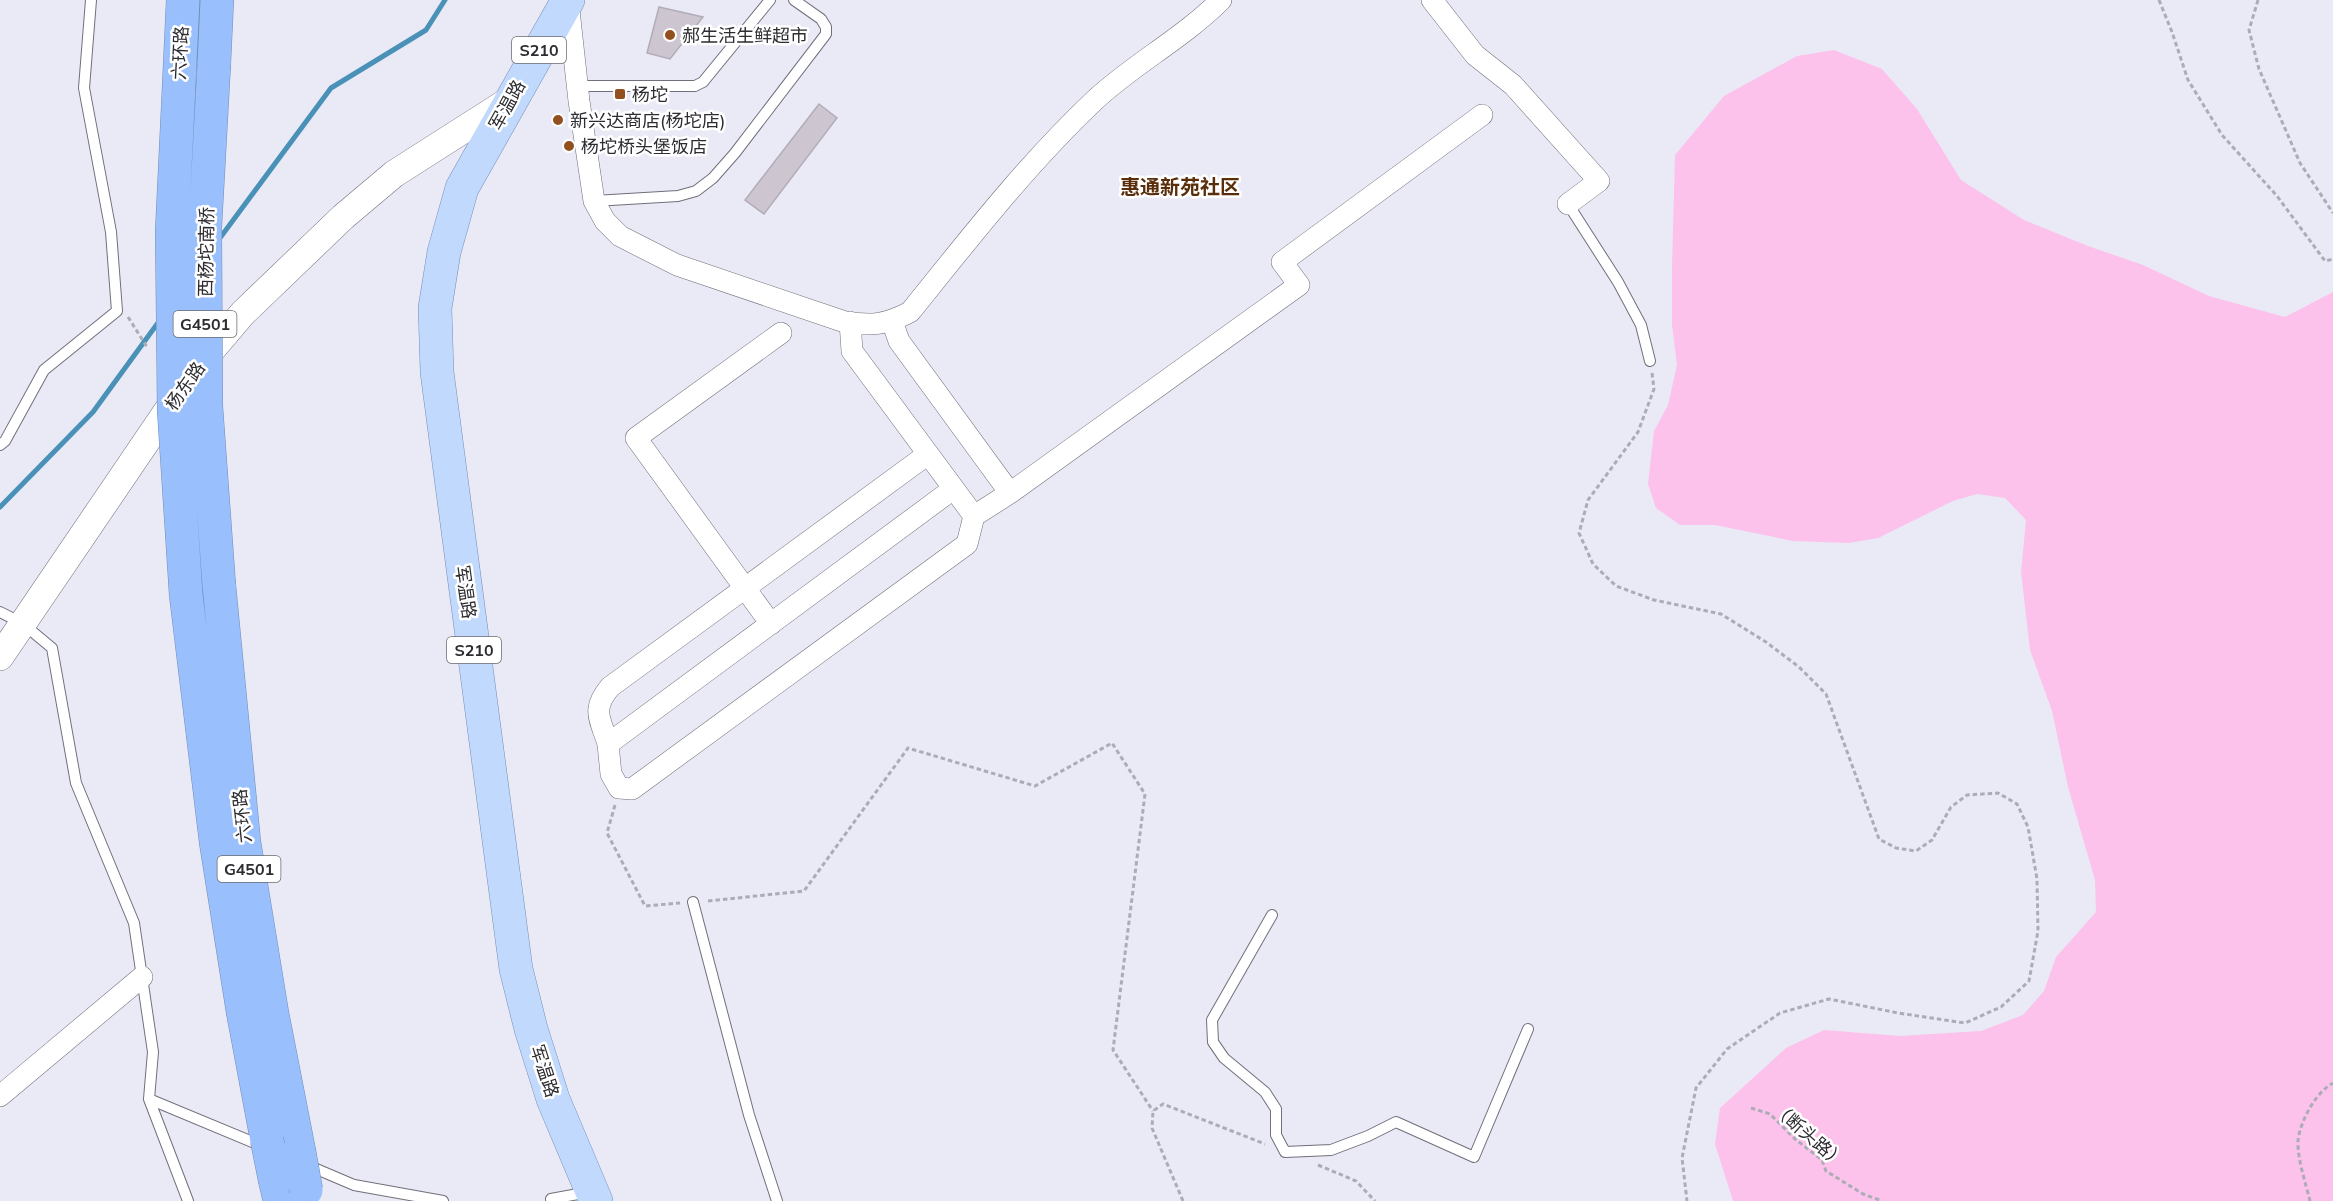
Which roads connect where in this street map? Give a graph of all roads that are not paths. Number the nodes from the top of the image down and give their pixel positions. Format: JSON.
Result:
{"nodes":[{"id":1,"x":91,"y":0,"type":"edge"},
{"id":2,"x":183,"y":0,"type":"edge"},
{"id":3,"x":217,"y":0,"type":"edge"},
{"id":4,"x":770,"y":0,"type":"edge"},
{"id":5,"x":794,"y":0,"type":"edge"},
{"id":6,"x":1221,"y":0,"type":"edge"},
{"id":7,"x":1432,"y":0,"type":"edge"},
{"id":8,"x":568,"y":1,"type":"edge"},
{"id":9,"x":214,"y":64,"type":"joint"},
{"id":10,"x":577,"y":86,"type":"junction"},
{"id":11,"x":510,"y":100,"type":"junction"},
{"id":12,"x":178,"y":106,"type":"joint"},
{"id":13,"x":1482,"y":116,"type":"dead end"},
{"id":14,"x":594,"y":201,"type":"junction"},
{"id":15,"x":1568,"y":204,"type":"joint"},
{"id":16,"x":892,"y":321,"type":"junction"},
{"id":17,"x":850,"y":322,"type":"junction"},
{"id":18,"x":781,"y":333,"type":"dead end"},
{"id":19,"x":1650,"y":361,"type":"road end"},
{"id":20,"x":0,"y":445,"type":"edge"},
{"id":21,"x":928,"y":454,"type":"junction"},
{"id":22,"x":954,"y":489,"type":"junction"},
{"id":23,"x":1010,"y":493,"type":"junction"},
{"id":24,"x":974,"y":516,"type":"junction"},
{"id":25,"x":219,"y":585,"type":"joint"},
{"id":26,"x":745,"y":588,"type":"junction"},
{"id":27,"x":186,"y":596,"type":"joint"},
{"id":28,"x":11,"y":618,"type":"edge"},
{"id":29,"x":771,"y":624,"type":"junction"},
{"id":30,"x":0,"y":657,"type":"edge"},
{"id":31,"x":608,"y":744,"type":"junction"},
{"id":32,"x":693,"y":902,"type":"road end"},
{"id":33,"x":1272,"y":915,"type":"dead end"},
{"id":34,"x":142,"y":977,"type":"junction"},
{"id":35,"x":1528,"y":1029,"type":"dead end"},
{"id":36,"x":0,"y":1096,"type":"edge"},
{"id":37,"x":149,"y":1099,"type":"junction"},
{"id":38,"x":288,"y":1172,"type":"edge"},
{"id":39,"x":594,"y":1197,"type":"edge"},
{"id":40,"x":551,"y":1198,"type":"dead end"},
{"id":41,"x":188,"y":1201,"type":"edge"},
{"id":42,"x":442,"y":1201,"type":"edge"},
{"id":43,"x":777,"y":1201,"type":"edge"}],
"edges":[{"from":1,"to":20,"type":"lane"},
{"from":2,"to":12,"type":"highway","name":"六环路","number":"G4501"},
{"from":3,"to":9,"type":"highway","name":"六环路","number":"G4501"},
{"from":4,"to":10,"type":"lane"},
{"from":5,"to":14,"type":"lane"},
{"from":6,"to":16,"type":"street"},
{"from":7,"to":15,"type":"street"},
{"from":8,"to":10,"type":"street"},
{"from":8,"to":11,"type":"main road","name":"军温路","number":"S210"},
{"from":9,"to":25,"type":"highway","name":"西杨坨南桥","number":"G4501","bridge":true},
{"from":10,"to":14,"type":"street"},
{"from":11,"to":28,"type":"street","name":"杨东路"},
{"from":11,"to":39,"type":"main road","name":"军温路","number":"S210"},
{"from":12,"to":27,"type":"highway","name":"西杨坨南桥","number":"G4501","bridge":true},
{"from":13,"to":23,"type":"street"},
{"from":14,"to":17,"type":"street"},
{"from":15,"to":19,"type":"lane"},
{"from":16,"to":17,"type":"street"},
{"from":16,"to":23,"type":"street"},
{"from":17,"to":21,"type":"street"},
{"from":18,"to":26,"type":"street"},
{"from":21,"to":22,"type":"street"},
{"from":21,"to":26,"type":"street"},
{"from":22,"to":24,"type":"street"},
{"from":22,"to":29,"type":"street"},
{"from":23,"to":24,"type":"street"},
{"from":24,"to":31,"type":"street"},
{"from":25,"to":38,"type":"highway","name":"六环路","number":"G4501"},
{"from":26,"to":29,"type":"street"},
{"from":26,"to":31,"type":"street"},
{"from":27,"to":38,"type":"highway","name":"六环路","number":"G4501"},
{"from":28,"to":30,"type":"street","name":"杨东路"},
{"from":28,"to":34,"type":"lane"},
{"from":29,"to":31,"type":"street"},
{"from":32,"to":43,"type":"lane"},
{"from":33,"to":35,"type":"lane"},
{"from":34,"to":36,"type":"street"},
{"from":34,"to":37,"type":"lane"},
{"from":37,"to":38,"type":"lane"},
{"from":37,"to":41,"type":"lane"},
{"from":38,"to":42,"type":"lane"},
{"from":39,"to":40,"type":"lane"}]}
